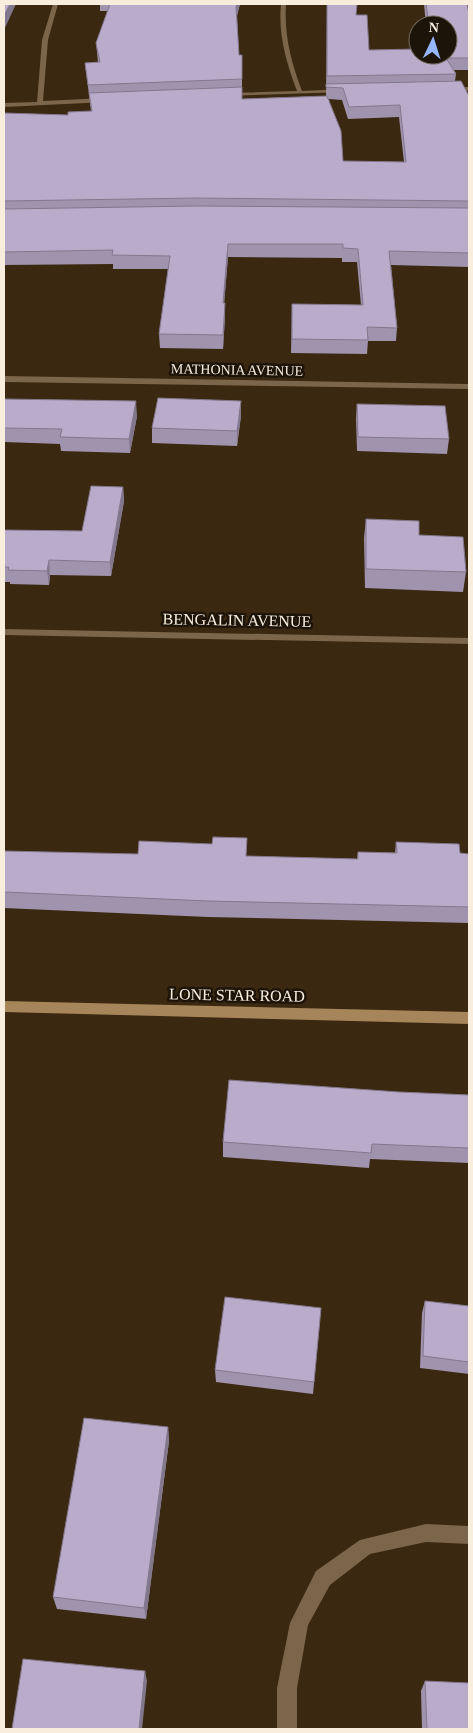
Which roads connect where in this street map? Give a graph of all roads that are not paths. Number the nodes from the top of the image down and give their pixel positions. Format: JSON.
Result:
{"nodes":[{"id":1,"x":55,"y":4,"type":"edge"},
{"id":2,"x":283,"y":4,"type":"edge"},
{"id":3,"x":442,"y":89,"type":"edge"},
{"id":4,"x":469,"y":89,"type":"edge"},
{"id":5,"x":348,"y":91,"type":"edge"},
{"id":6,"x":300,"y":92,"type":"junction"},
{"id":7,"x":220,"y":96,"type":"edge"},
{"id":8,"x":110,"y":100,"type":"edge"},
{"id":9,"x":40,"y":103,"type":"junction"},
{"id":10,"x":4,"y":105,"type":"edge"},
{"id":11,"x":4,"y":380,"type":"edge"},
{"id":12,"x":469,"y":388,"type":"edge"},
{"id":13,"x":4,"y":632,"type":"edge"},
{"id":14,"x":469,"y":641,"type":"edge"},
{"id":15,"x":4,"y":1006,"type":"edge"},
{"id":16,"x":469,"y":1018,"type":"edge"},
{"id":17,"x":469,"y":1535,"type":"edge"},
{"id":18,"x":287,"y":1729,"type":"edge"}],
"edges":[{"from":1,"to":9,"type":"street"},
{"from":2,"to":6,"type":"street"},
{"from":3,"to":4,"type":"street"},
{"from":5,"to":6,"type":"street"},
{"from":6,"to":7,"type":"street"},
{"from":8,"to":9,"type":"street"},
{"from":9,"to":10,"type":"street"},
{"from":11,"to":12,"type":"street","name":"MATHONIA AVENUE"},
{"from":13,"to":14,"type":"street","name":"BENGALIN AVENUE"},
{"from":15,"to":16,"type":"street","name":"LONE STAR ROAD"},
{"from":17,"to":18,"type":"street"}]}
